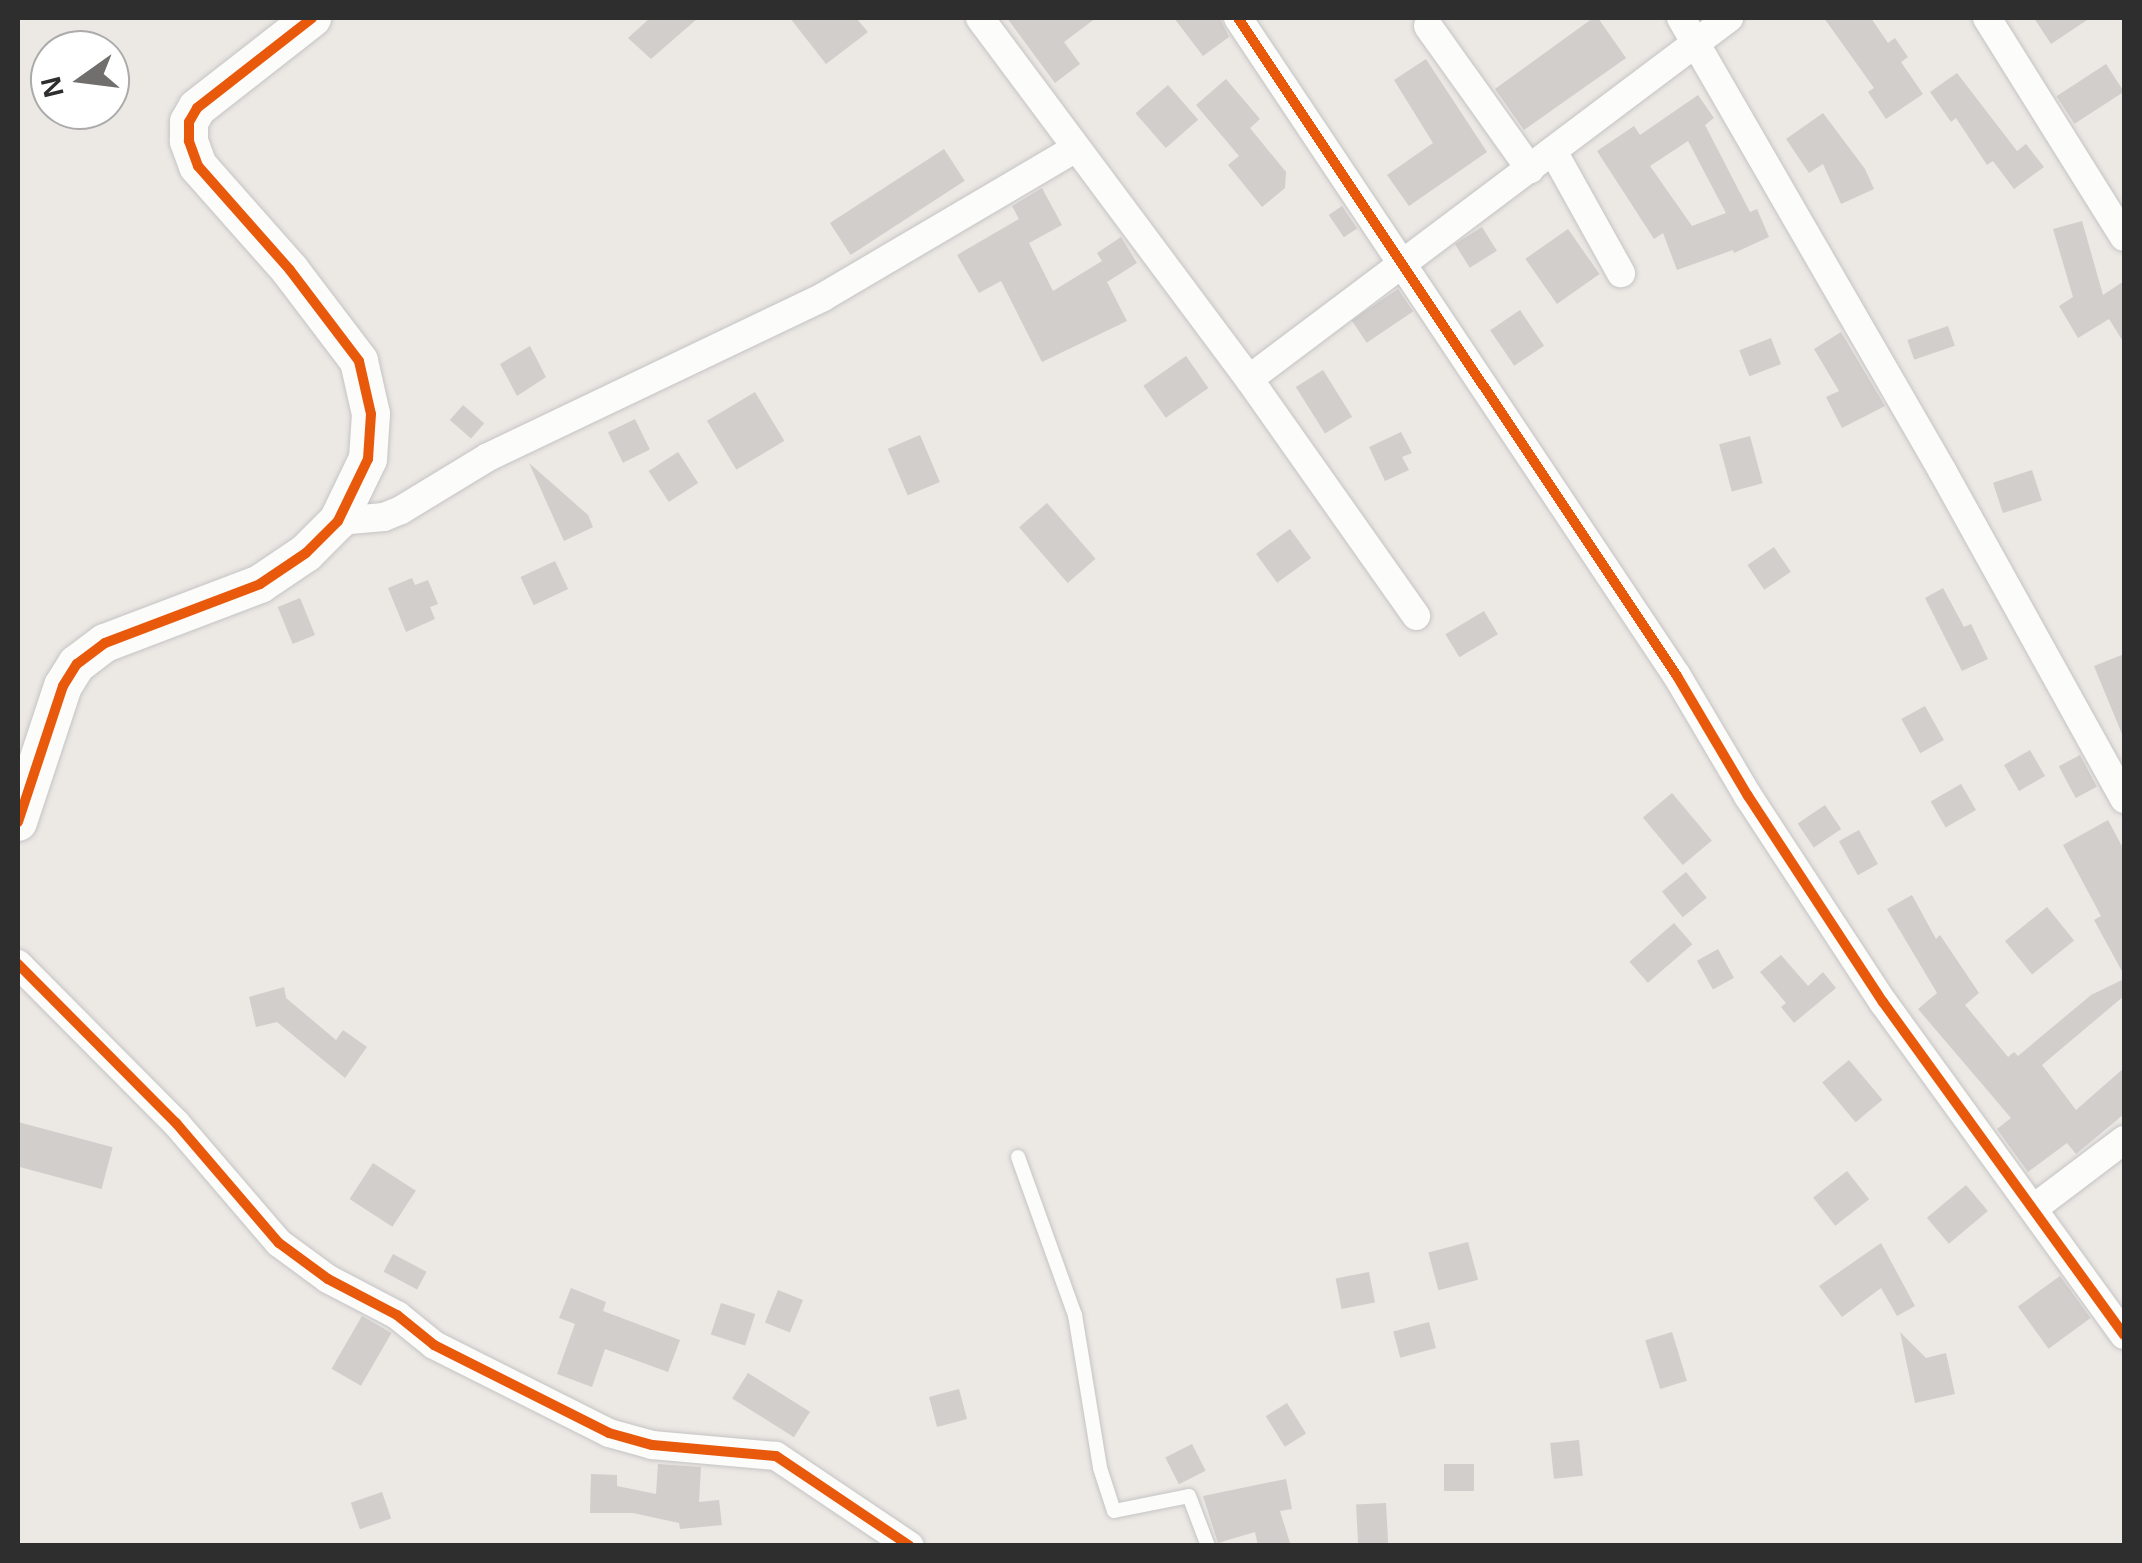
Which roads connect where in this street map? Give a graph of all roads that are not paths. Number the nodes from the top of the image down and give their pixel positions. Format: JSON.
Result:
{"nodes":[{"id":1,"x":312,"y":18,"type":"edge"},
{"id":2,"x":980,"y":18,"type":"edge"},
{"id":3,"x":1238,"y":18,"type":"edge"},
{"id":4,"x":1681,"y":18,"type":"edge"},
{"id":5,"x":1729,"y":18,"type":"edge"},
{"id":6,"x":1987,"y":18,"type":"edge"},
{"id":7,"x":1428,"y":26,"type":"dead end"},
{"id":8,"x":1696,"y":43,"type":"junction"},
{"id":9,"x":1074,"y":149,"type":"junction"},
{"id":10,"x":1553,"y":151,"type":"junction"},
{"id":11,"x":1530,"y":169,"type":"junction"},
{"id":12,"x":2122,"y":229,"type":"edge"},
{"id":13,"x":1406,"y":265,"type":"junction"},
{"id":14,"x":1621,"y":272,"type":"dead end"},
{"id":15,"x":1250,"y":379,"type":"junction"},
{"id":16,"x":338,"y":521,"type":"junction"},
{"id":17,"x":1416,"y":616,"type":"dead end"},
{"id":18,"x":2124,"y":798,"type":"edge"},
{"id":19,"x":18,"y":822,"type":"edge"},
{"id":20,"x":18,"y":964,"type":"edge"},
{"id":21,"x":2124,"y":1140,"type":"edge"},
{"id":22,"x":1018,"y":1157,"type":"dead end"},
{"id":23,"x":2034,"y":1208,"type":"junction"},
{"id":24,"x":2124,"y":1335,"type":"edge"},
{"id":25,"x":910,"y":1546,"type":"edge"},
{"id":26,"x":1208,"y":1546,"type":"edge"}],
"edges":[{"from":1,"to":16,"type":"street"},
{"from":2,"to":9,"type":"street"},
{"from":3,"to":13,"type":"street"},
{"from":4,"to":8,"type":"street"},
{"from":5,"to":8,"type":"street"},
{"from":6,"to":12,"type":"street"},
{"from":7,"to":11,"type":"street"},
{"from":8,"to":10,"type":"street"},
{"from":8,"to":18,"type":"street"},
{"from":9,"to":15,"type":"street"},
{"from":9,"to":16,"type":"street"},
{"from":10,"to":11,"type":"street"},
{"from":10,"to":14,"type":"street"},
{"from":11,"to":13,"type":"street"},
{"from":13,"to":15,"type":"street"},
{"from":13,"to":23,"type":"street"},
{"from":15,"to":17,"type":"street"},
{"from":16,"to":19,"type":"street"},
{"from":20,"to":25,"type":"street"},
{"from":21,"to":23,"type":"street"},
{"from":22,"to":26,"type":"lane"},
{"from":23,"to":24,"type":"street"}]}
